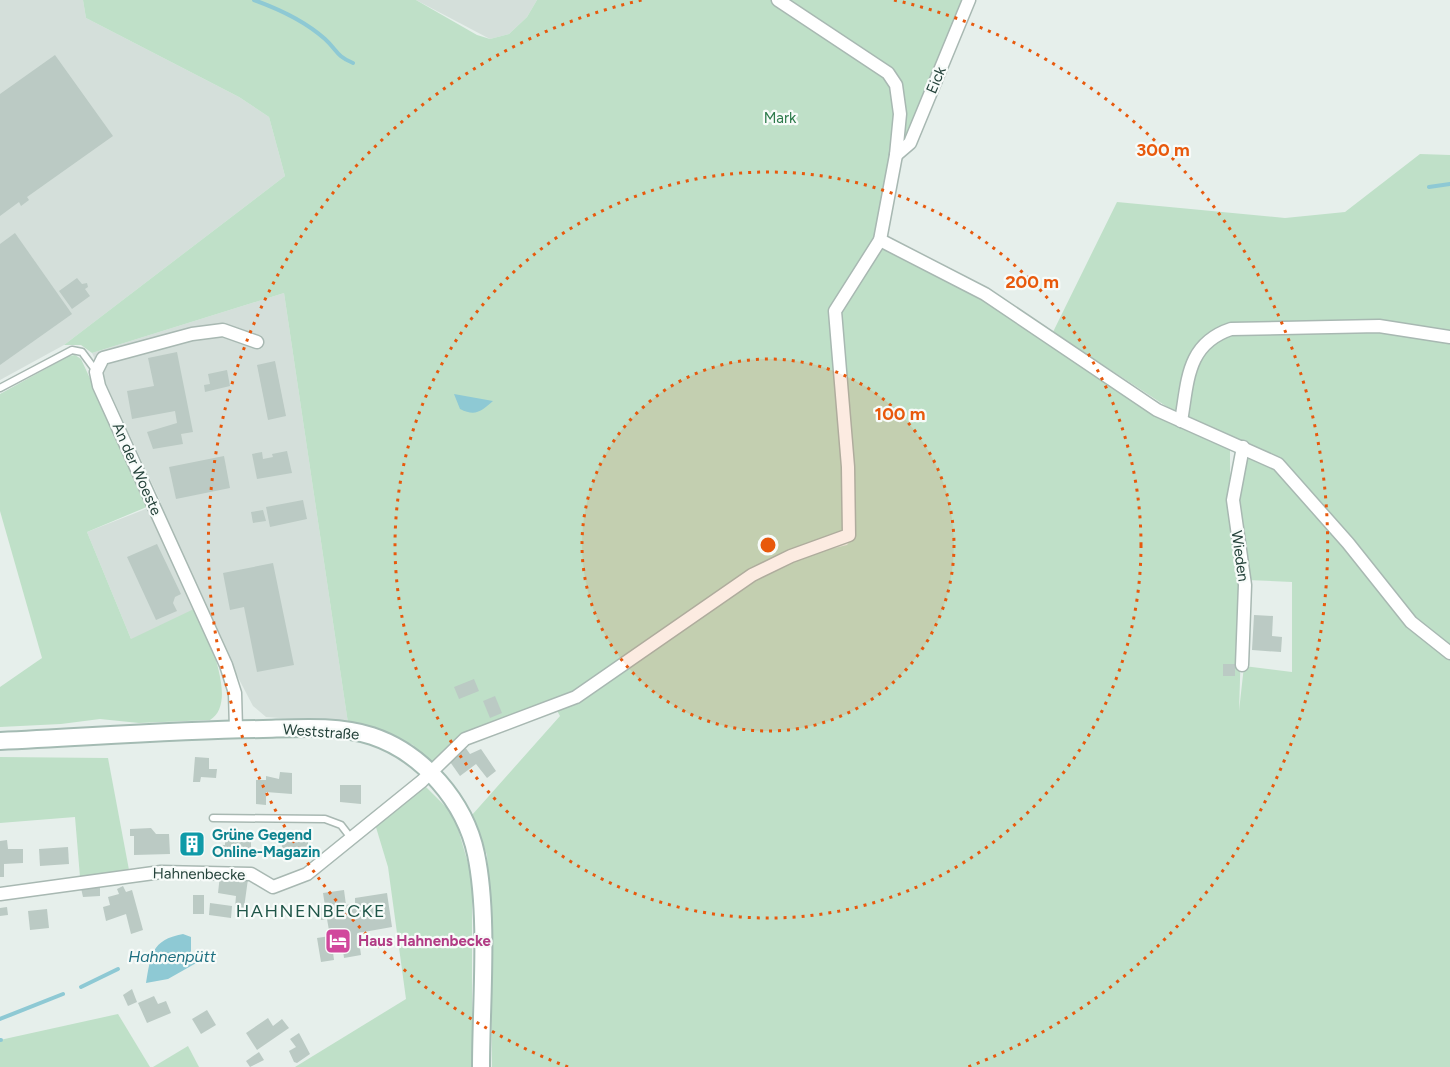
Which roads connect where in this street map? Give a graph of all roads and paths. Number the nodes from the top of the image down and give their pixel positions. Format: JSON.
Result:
{"nodes":[{"id":1,"x":778,"y":0,"type":"edge"},
{"id":2,"x":969,"y":0,"type":"edge"},
{"id":3,"x":896,"y":155,"type":"junction"},
{"id":4,"x":880,"y":240,"type":"junction"},
{"id":5,"x":1450,"y":337,"type":"edge"},
{"id":6,"x":257,"y":342,"type":"dead end"},
{"id":7,"x":96,"y":372,"type":"junction"},
{"id":8,"x":0,"y":388,"type":"edge"},
{"id":9,"x":1181,"y":421,"type":"junction"},
{"id":10,"x":1243,"y":447,"type":"junction"},
{"id":11,"x":1450,"y":653,"type":"edge"},
{"id":12,"x":1242,"y":665,"type":"dead end"},
{"id":13,"x":236,"y":729,"type":"junction"},
{"id":14,"x":0,"y":741,"type":"edge"},
{"id":15,"x":429,"y":772,"type":"junction"},
{"id":16,"x":213,"y":818,"type":"dead end"},
{"id":17,"x":351,"y":839,"type":"junction"},
{"id":18,"x":0,"y":894,"type":"edge"},
{"id":19,"x":481,"y":1067,"type":"edge"}],
"edges":[{"from":1,"to":3,"type":"street"},
{"from":2,"to":3,"type":"street","name":"Eick"},
{"from":3,"to":4,"type":"street"},
{"from":4,"to":9,"type":"street"},
{"from":4,"to":15,"type":"street","name":"Hahnenbecke"},
{"from":5,"to":9,"type":"street"},
{"from":6,"to":7,"type":"street"},
{"from":7,"to":8,"type":"lane"},
{"from":7,"to":13,"type":"street","name":"An der Woeste"},
{"from":9,"to":10,"type":"street"},
{"from":10,"to":11,"type":"street"},
{"from":10,"to":12,"type":"street","name":"Wieden"},
{"from":13,"to":14,"type":"main road","name":"Weststraße"},
{"from":13,"to":15,"type":"main road","name":"Weststraße"},
{"from":15,"to":17,"type":"street","name":"Hahnenbecke"},
{"from":15,"to":19,"type":"main road","name":"Weststraße"},
{"from":16,"to":17,"type":"lane"},
{"from":17,"to":18,"type":"street","name":"Hahnenbecke"}]}
